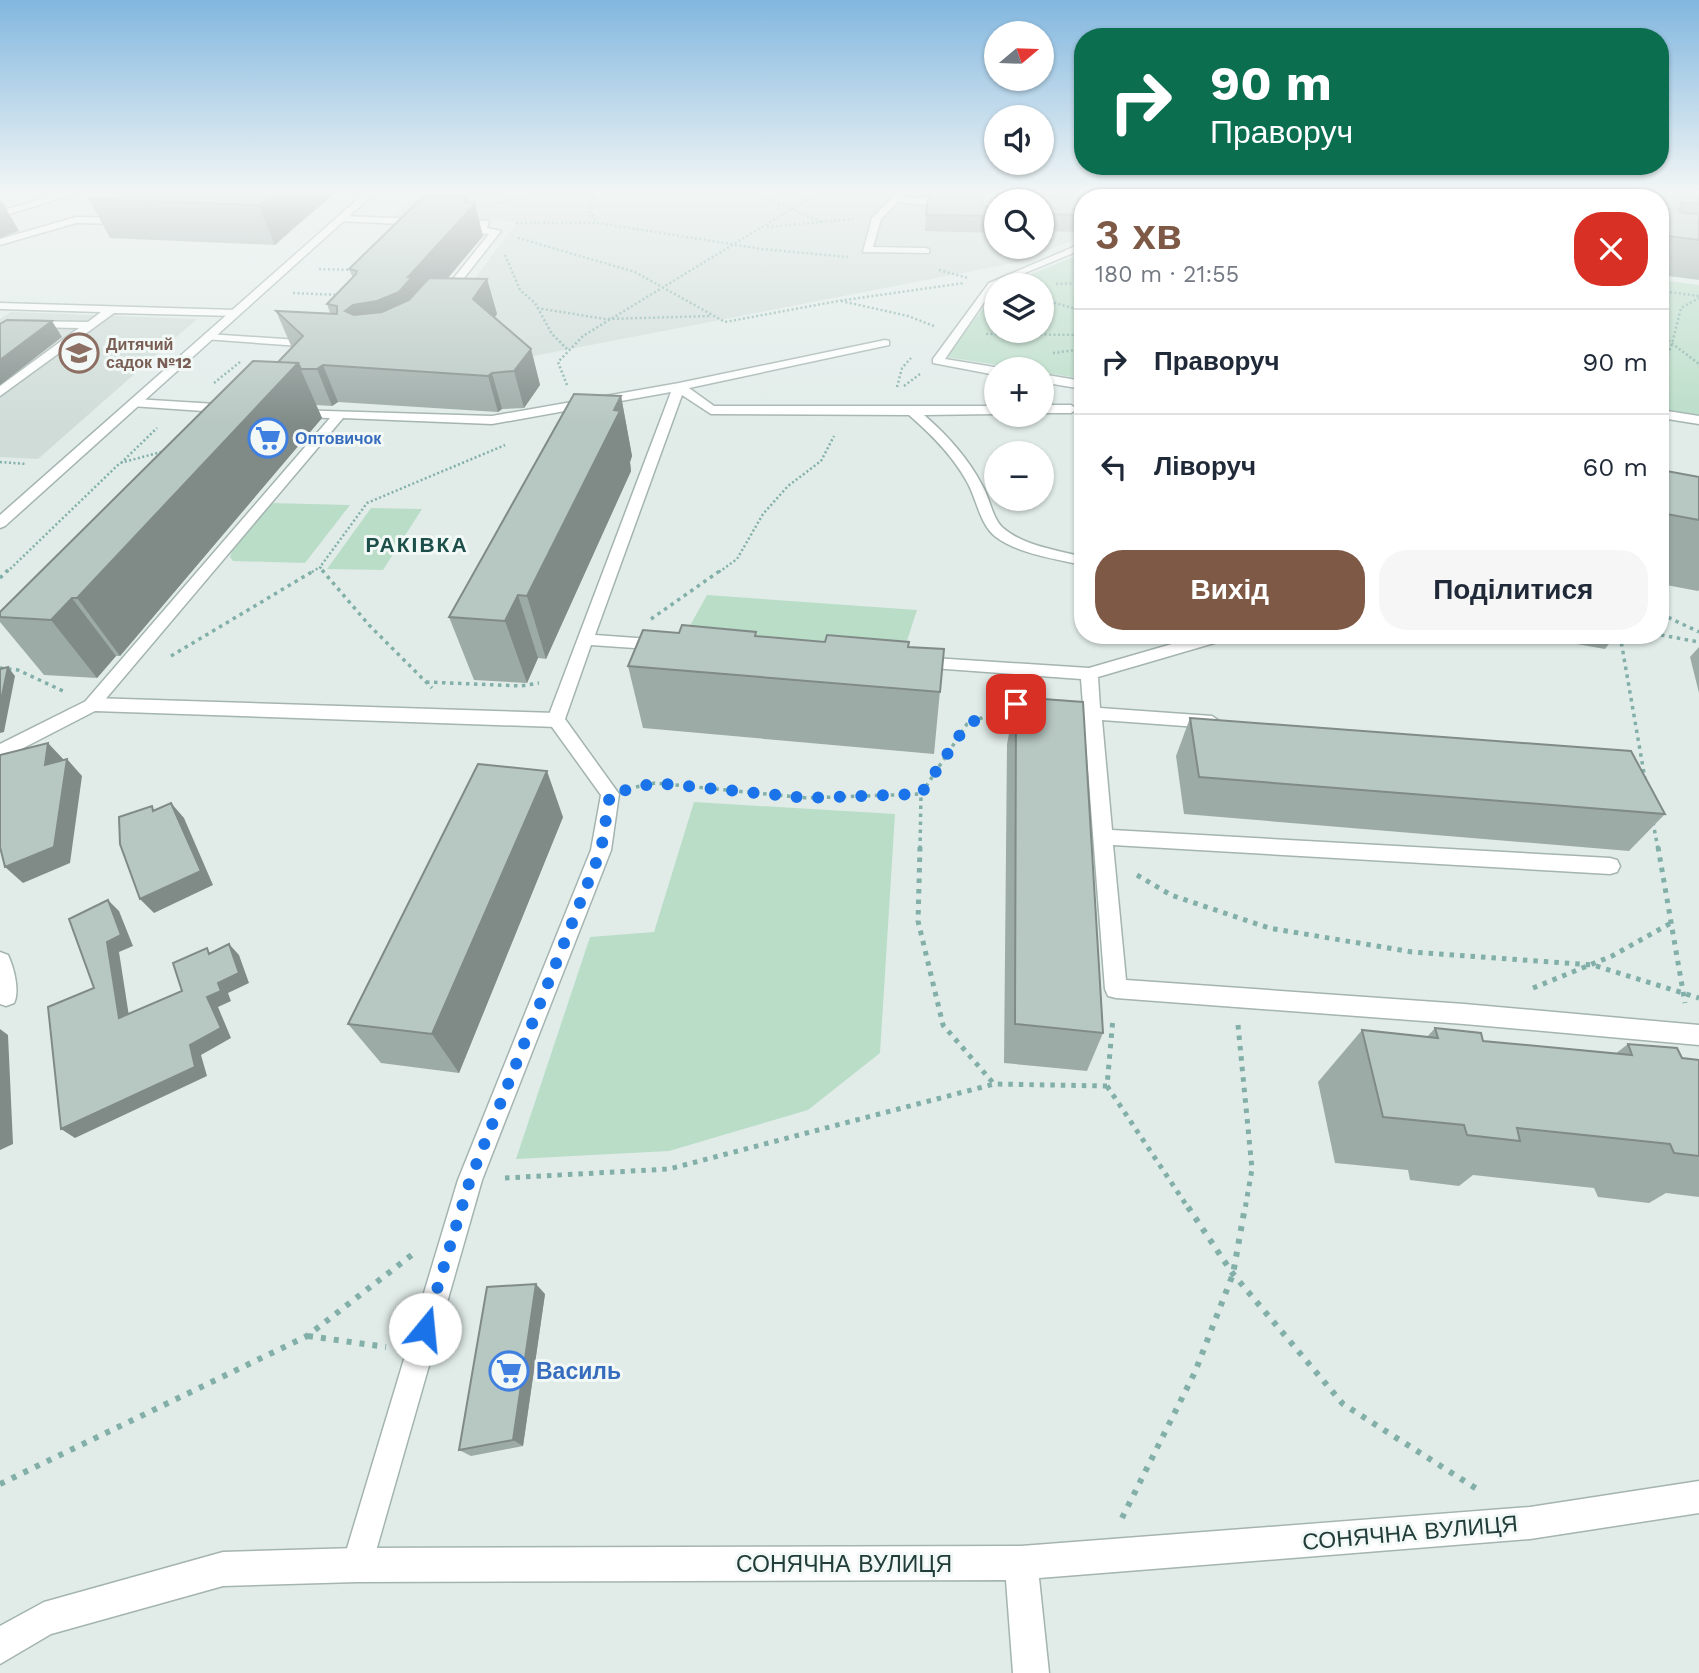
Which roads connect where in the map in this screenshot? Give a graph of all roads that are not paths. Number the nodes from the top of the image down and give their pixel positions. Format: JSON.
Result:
{"nodes":[{"id":1,"x":285,"y":269,"type":"edge"},
{"id":2,"x":466,"y":269,"type":"edge"},
{"id":3,"x":1030,"y":269,"type":"edge"},
{"id":4,"x":0,"y":306,"type":"edge"},
{"id":5,"x":111,"y":310,"type":"junction"},
{"id":6,"x":432,"y":311,"type":"edge"},
{"id":7,"x":236,"y":313,"type":"junction"},
{"id":8,"x":90,"y":325,"type":"junction"},
{"id":9,"x":208,"y":337,"type":"junction"},
{"id":10,"x":0,"y":340,"type":"edge"},
{"id":11,"x":326,"y":344,"type":"edge"},
{"id":12,"x":885,"y":344,"type":"dead end"},
{"id":13,"x":984,"y":369,"type":"edge"},
{"id":14,"x":1054,"y":380,"type":"edge"},
{"id":15,"x":1074,"y":383,"type":"edge"},
{"id":16,"x":679,"y":387,"type":"junction"},
{"id":17,"x":0,"y":393,"type":"edge"},
{"id":18,"x":135,"y":403,"type":"junction"},
{"id":19,"x":1054,"y":409,"type":"edge"},
{"id":20,"x":1071,"y":409,"type":"dead end"},
{"id":21,"x":249,"y":410,"type":"edge"},
{"id":22,"x":984,"y":410,"type":"edge"},
{"id":23,"x":912,"y":411,"type":"junction"},
{"id":24,"x":277,"y":412,"type":"edge"},
{"id":25,"x":339,"y":415,"type":"junction"},
{"id":26,"x":1669,"y":415,"type":"edge"},
{"id":27,"x":1699,"y":420,"type":"edge"},
{"id":28,"x":0,"y":523,"type":"edge"},
{"id":29,"x":1074,"y":558,"type":"edge"},
{"id":30,"x":584,"y":639,"type":"junction"},
{"id":31,"x":1191,"y":644,"type":"edge"},
{"id":32,"x":675,"y":646,"type":"edge"},
{"id":33,"x":896,"y":661,"type":"edge"},
{"id":34,"x":1089,"y":674,"type":"junction"},
{"id":35,"x":92,"y":704,"type":"junction"},
{"id":36,"x":1091,"y":713,"type":"junction"},
{"id":37,"x":556,"y":720,"type":"junction"},
{"id":38,"x":1230,"y":724,"type":"edge"},
{"id":39,"x":0,"y":752,"type":"edge"},
{"id":40,"x":1102,"y":846,"type":"junction"},
{"id":41,"x":1610,"y":866,"type":"dead end"},
{"id":42,"x":0,"y":962,"type":"edge"},
{"id":43,"x":6,"y":996,"type":"dead end"},
{"id":44,"x":1695,"y":1035,"type":"edge"},
{"id":45,"x":1699,"y":1497,"type":"edge"},
{"id":46,"x":1021,"y":1563,"type":"junction"},
{"id":47,"x":358,"y":1565,"type":"junction"},
{"id":48,"x":0,"y":1646,"type":"edge"},
{"id":49,"x":1031,"y":1673,"type":"edge"}],
"edges":[{"from":1,"to":7,"type":"street"},
{"from":2,"to":6,"type":"lane"},
{"from":3,"to":13,"type":"lane"},
{"from":4,"to":5,"type":"lane"},
{"from":5,"to":7,"type":"lane"},
{"from":5,"to":8,"type":"lane"},
{"from":7,"to":9,"type":"street"},
{"from":8,"to":10,"type":"lane"},
{"from":8,"to":17,"type":"lane"},
{"from":9,"to":11,"type":"lane"},
{"from":9,"to":18,"type":"street"},
{"from":12,"to":16,"type":"lane"},
{"from":14,"to":15,"type":"lane"},
{"from":16,"to":23,"type":"lane"},
{"from":16,"to":25,"type":"lane"},
{"from":16,"to":30,"type":"lane"},
{"from":18,"to":21,"type":"lane"},
{"from":18,"to":28,"type":"street"},
{"from":19,"to":20,"type":"lane"},
{"from":22,"to":23,"type":"lane"},
{"from":23,"to":29,"type":"lane"},
{"from":24,"to":25,"type":"lane"},
{"from":25,"to":35,"type":"lane"},
{"from":26,"to":27,"type":"lane"},
{"from":30,"to":32,"type":"lane"},
{"from":30,"to":37,"type":"lane"},
{"from":31,"to":34,"type":"lane"},
{"from":33,"to":34,"type":"lane"},
{"from":34,"to":36,"type":"lane"},
{"from":35,"to":37,"type":"street"},
{"from":35,"to":39,"type":"street"},
{"from":36,"to":38,"type":"lane"},
{"from":36,"to":40,"type":"lane"},
{"from":37,"to":47,"type":"lane"},
{"from":40,"to":41,"type":"lane"},
{"from":40,"to":44,"type":"lane"},
{"from":42,"to":43,"type":"street"},
{"from":45,"to":46,"type":"street","name":"СОНЯЧНА ВУЛИЦЯ"},
{"from":46,"to":47,"type":"street","name":"СОНЯЧНА ВУЛИЦЯ"},
{"from":46,"to":49,"type":"street"},
{"from":47,"to":48,"type":"street","name":"СОНЯЧНА ВУЛИЦЯ"}]}
